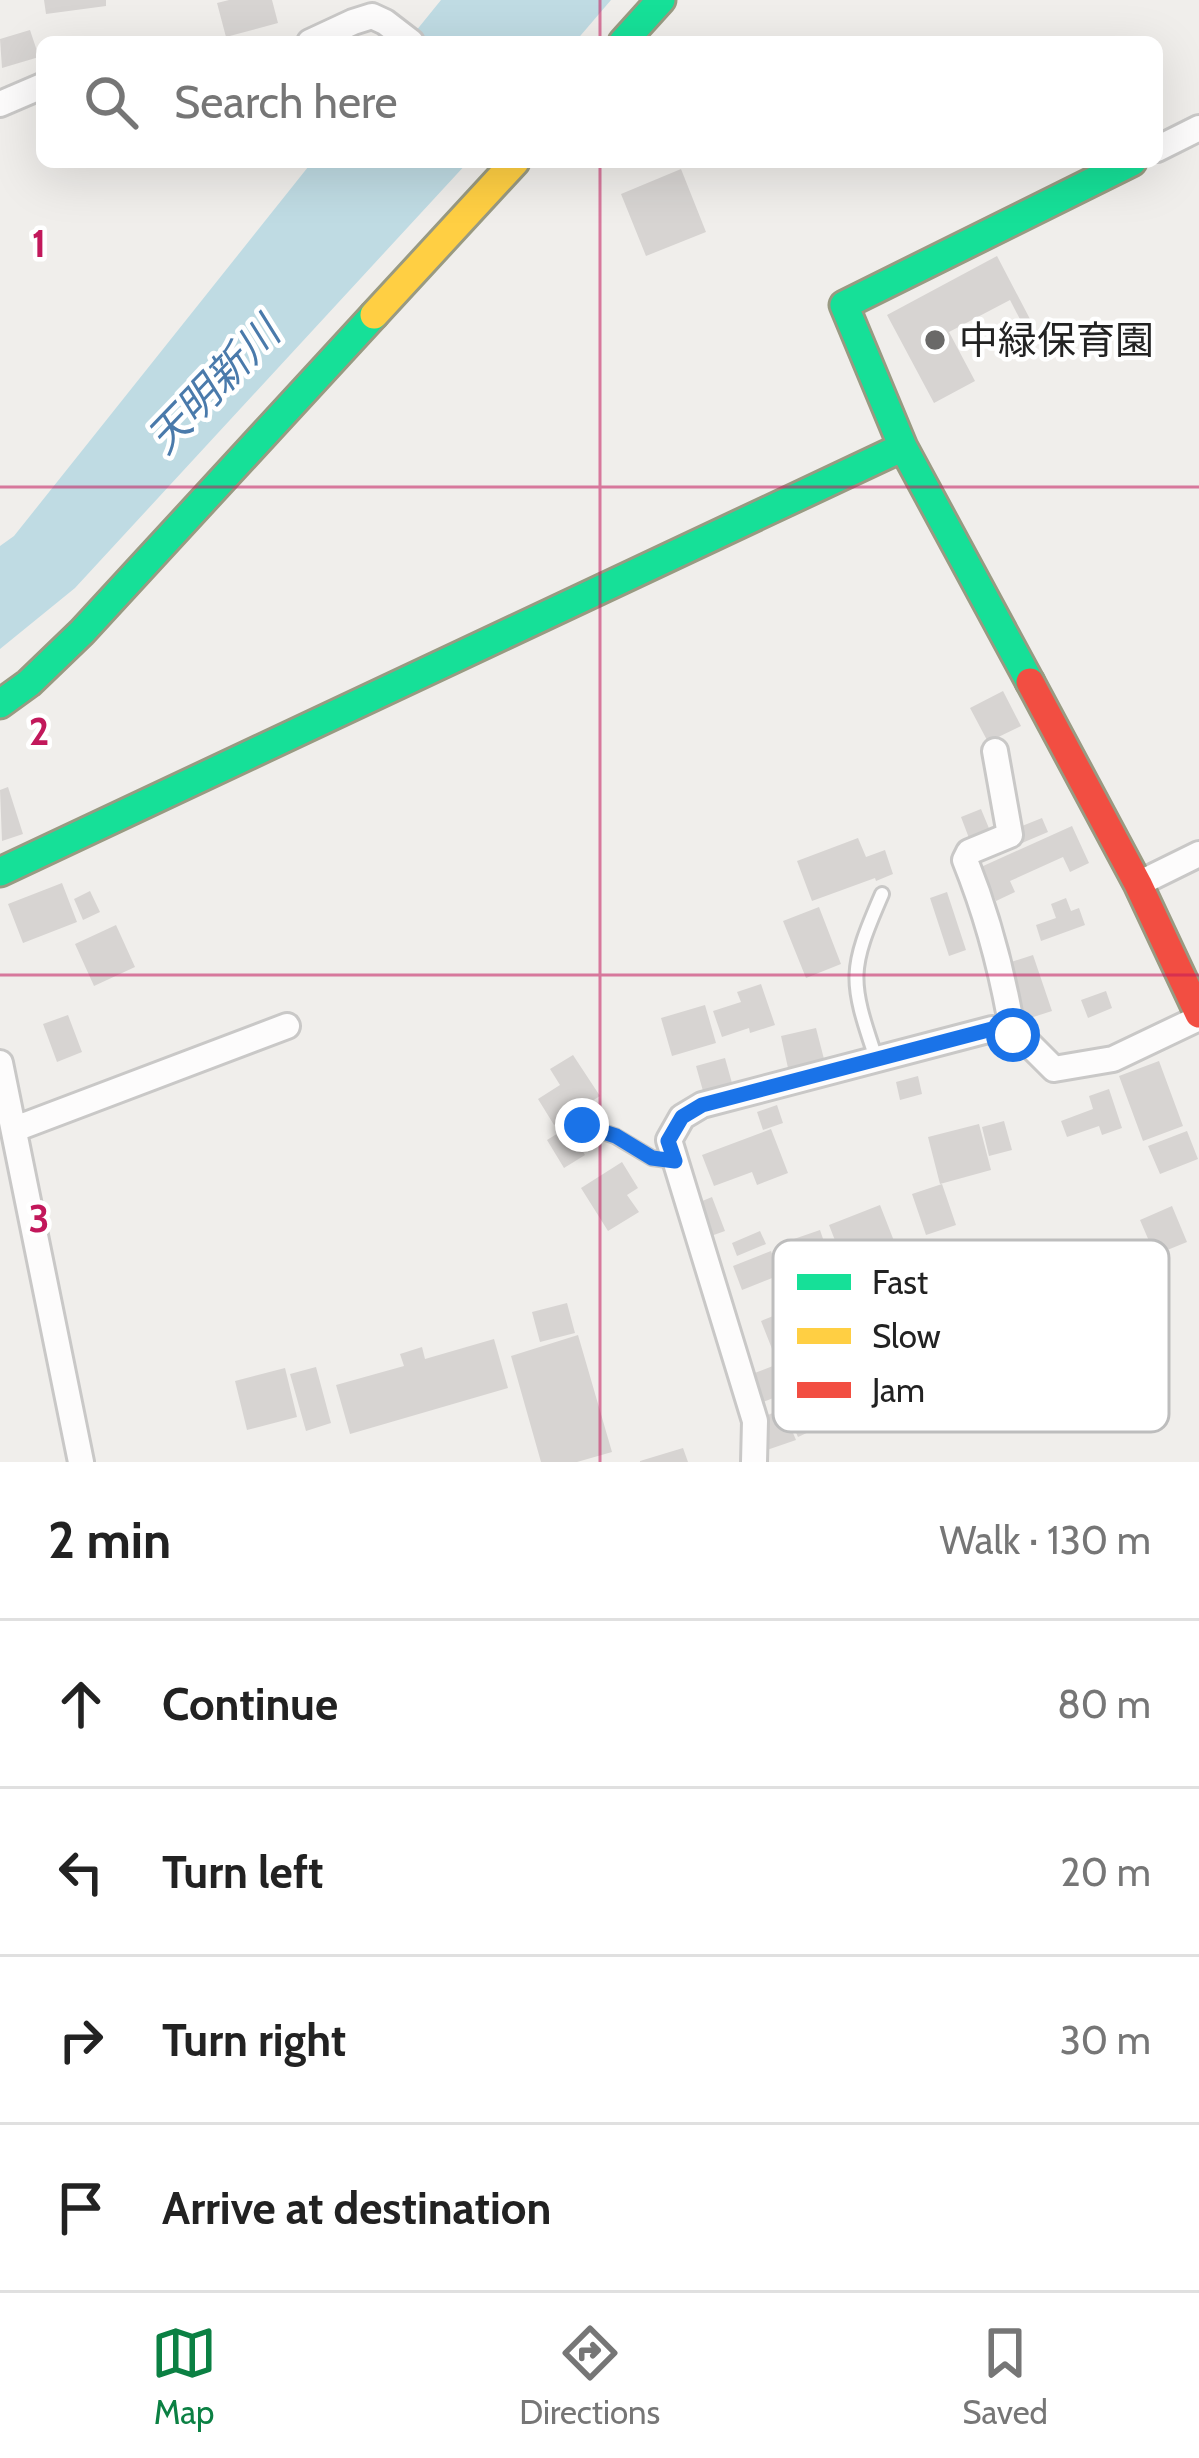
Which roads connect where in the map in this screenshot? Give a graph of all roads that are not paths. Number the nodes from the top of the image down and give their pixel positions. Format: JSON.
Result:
{"nodes":[{"id":1,"x":661,"y":0,"type":"edge"},
{"id":2,"x":323,"y":36,"type":"edge"},
{"id":3,"x":404,"y":36,"type":"edge"},
{"id":4,"x":628,"y":36,"type":"edge"},
{"id":5,"x":36,"y":89,"type":"edge"},
{"id":6,"x":0,"y":104,"type":"edge"},
{"id":7,"x":1199,"y":128,"type":"edge"},
{"id":8,"x":1163,"y":146,"type":"edge"},
{"id":9,"x":508,"y":168,"type":"edge"},
{"id":10,"x":1120,"y":168,"type":"edge"},
{"id":11,"x":903,"y":447,"type":"junction"},
{"id":12,"x":0,"y":704,"type":"edge"},
{"id":13,"x":994,"y":752,"type":"dead end"},
{"id":14,"x":1199,"y":854,"type":"edge"},
{"id":15,"x":0,"y":872,"type":"edge"},
{"id":16,"x":1138,"y":884,"type":"junction"},
{"id":17,"x":882,"y":894,"type":"dead end"},
{"id":18,"x":1199,"y":1016,"type":"edge"},
{"id":19,"x":287,"y":1026,"type":"dead end"},
{"id":20,"x":1013,"y":1035,"type":"junction"},
{"id":21,"x":876,"y":1058,"type":"junction"},
{"id":22,"x":0,"y":1063,"type":"edge"},
{"id":23,"x":582,"y":1125,"type":"dead end"},
{"id":24,"x":15,"y":1129,"type":"junction"},
{"id":25,"x":675,"y":1161,"type":"junction"},
{"id":26,"x":81,"y":1462,"type":"edge"},
{"id":27,"x":754,"y":1462,"type":"edge"}],
"edges":[{"from":1,"to":4,"type":"street"},
{"from":2,"to":3,"type":"street"},
{"from":5,"to":6,"type":"street"},
{"from":7,"to":8,"type":"street"},
{"from":9,"to":12,"type":"street"},
{"from":10,"to":11,"type":"street"},
{"from":11,"to":15,"type":"street"},
{"from":11,"to":16,"type":"street"},
{"from":13,"to":20,"type":"street"},
{"from":14,"to":16,"type":"street"},
{"from":16,"to":18,"type":"street"},
{"from":17,"to":21,"type":"lane"},
{"from":18,"to":20,"type":"street"},
{"from":19,"to":24,"type":"street"},
{"from":20,"to":21,"type":"street"},
{"from":21,"to":25,"type":"street"},
{"from":22,"to":24,"type":"street"},
{"from":23,"to":25,"type":"lane"},
{"from":24,"to":26,"type":"street"},
{"from":25,"to":27,"type":"street"}]}
